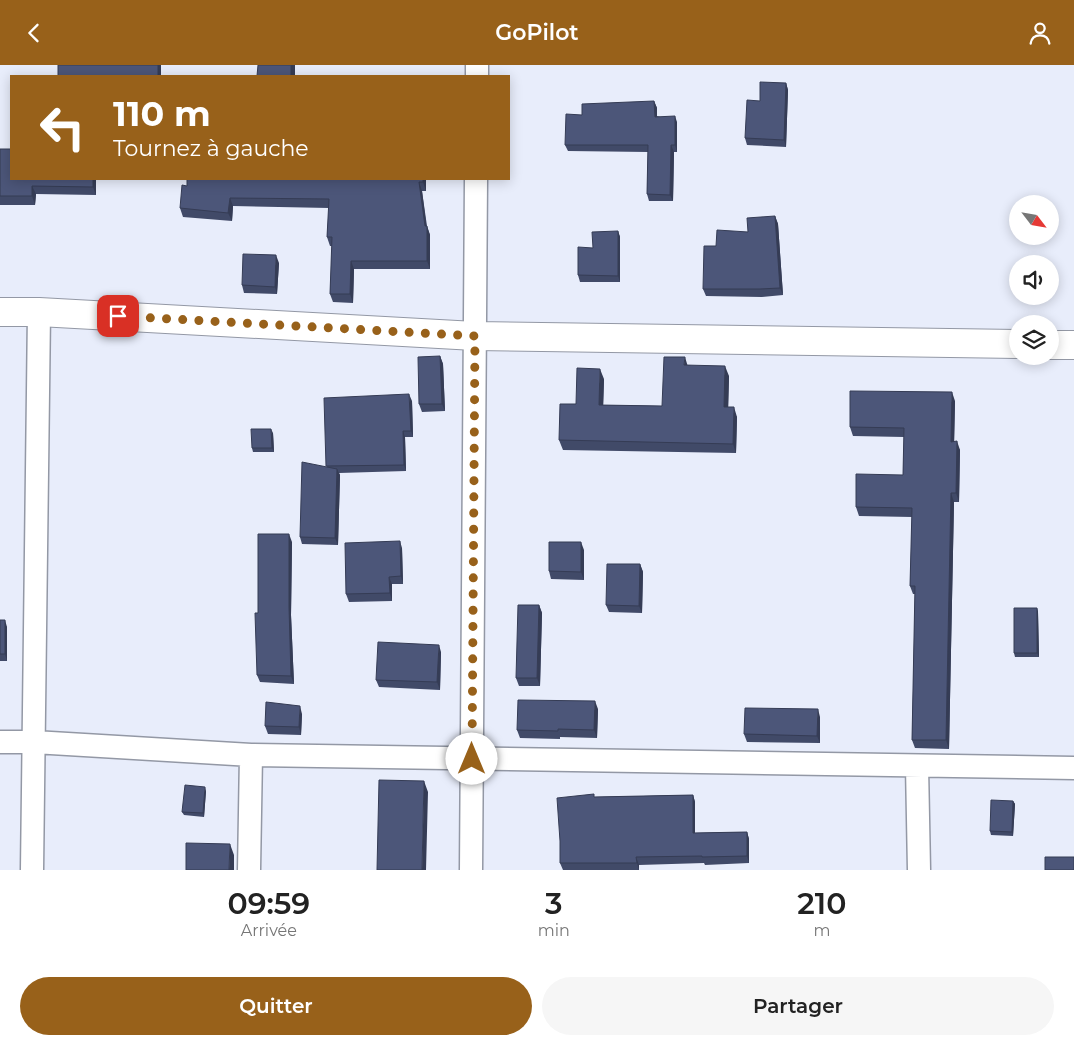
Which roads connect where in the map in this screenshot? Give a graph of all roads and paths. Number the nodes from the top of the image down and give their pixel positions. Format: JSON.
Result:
{"nodes":[{"id":1,"x":476,"y":180,"type":"edge"},
{"id":2,"x":0,"y":312,"type":"edge"},
{"id":3,"x":39,"y":312,"type":"junction"},
{"id":4,"x":475,"y":336,"type":"junction"},
{"id":5,"x":1009,"y":344,"type":"edge"},
{"id":6,"x":1059,"y":345,"type":"edge"},
{"id":7,"x":1074,"y":345,"type":"edge"},
{"id":8,"x":0,"y":742,"type":"edge"},
{"id":9,"x":34,"y":742,"type":"junction"},
{"id":10,"x":251,"y":755,"type":"junction"},
{"id":11,"x":472,"y":759,"type":"junction"},
{"id":12,"x":917,"y":766,"type":"junction"},
{"id":13,"x":1074,"y":769,"type":"edge"},
{"id":14,"x":32,"y":870,"type":"edge"},
{"id":15,"x":249,"y":870,"type":"edge"},
{"id":16,"x":471,"y":870,"type":"edge"},
{"id":17,"x":919,"y":870,"type":"edge"}],
"edges":[{"from":1,"to":4,"type":"street"},
{"from":2,"to":3,"type":"street"},
{"from":3,"to":4,"type":"street"},
{"from":3,"to":9,"type":"street"},
{"from":4,"to":5,"type":"street"},
{"from":4,"to":11,"type":"street"},
{"from":6,"to":7,"type":"street"},
{"from":8,"to":9,"type":"street"},
{"from":9,"to":10,"type":"street"},
{"from":9,"to":14,"type":"street"},
{"from":10,"to":11,"type":"street"},
{"from":10,"to":15,"type":"street"},
{"from":11,"to":12,"type":"street"},
{"from":11,"to":16,"type":"street"},
{"from":12,"to":13,"type":"street"},
{"from":12,"to":17,"type":"street"}]}
